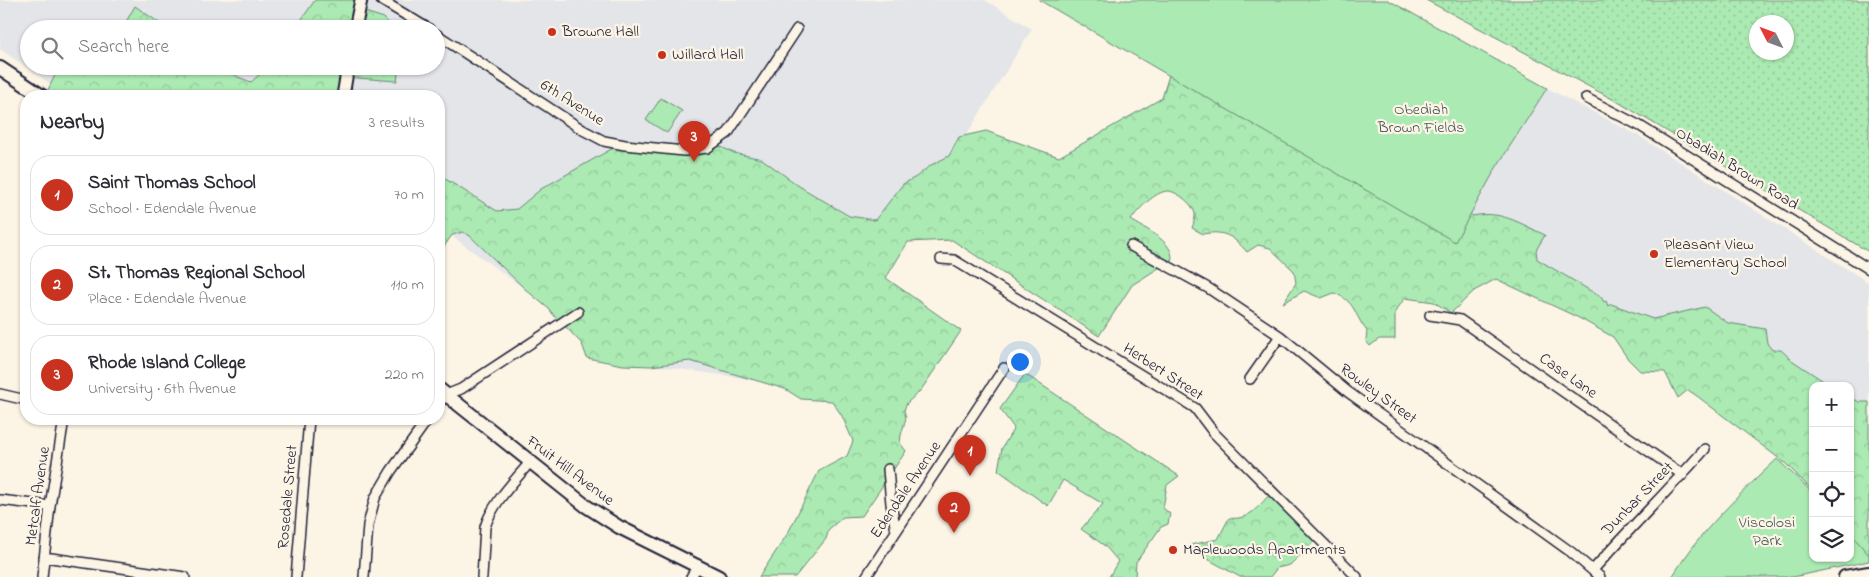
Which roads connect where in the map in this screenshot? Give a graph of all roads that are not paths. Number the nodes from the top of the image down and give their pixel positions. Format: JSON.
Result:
{"nodes":[{"id":1,"x":361,"y":0,"type":"edge"},
{"id":2,"x":381,"y":0,"type":"edge"},
{"id":3,"x":356,"y":20,"type":"edge"},
{"id":4,"x":414,"y":20,"type":"edge"},
{"id":5,"x":797,"y":29,"type":"dead end"},
{"id":6,"x":445,"y":40,"type":"edge"},
{"id":7,"x":0,"y":68,"type":"edge"},
{"id":8,"x":346,"y":75,"type":"edge"},
{"id":9,"x":33,"y":90,"type":"edge"},
{"id":10,"x":344,"y":90,"type":"edge"},
{"id":11,"x":1586,"y":98,"type":"dead end"},
{"id":12,"x":1131,"y":246,"type":"dead end"},
{"id":13,"x":941,"y":259,"type":"dead end"},
{"id":14,"x":1869,"y":269,"type":"edge"},
{"id":15,"x":578,"y":312,"type":"dead end"},
{"id":16,"x":1430,"y":315,"type":"dead end"},
{"id":17,"x":1280,"y":336,"type":"junction"},
{"id":18,"x":1004,"y":368,"type":"dead end"},
{"id":19,"x":1250,"y":379,"type":"dead end"},
{"id":20,"x":0,"y":394,"type":"edge"},
{"id":21,"x":445,"y":395,"type":"edge"},
{"id":22,"x":20,"y":399,"type":"edge"},
{"id":23,"x":445,"y":399,"type":"edge"},
{"id":24,"x":63,"y":425,"type":"edge"},
{"id":25,"x":309,"y":425,"type":"edge"},
{"id":26,"x":424,"y":425,"type":"edge"},
{"id":27,"x":1705,"y":449,"type":"dead end"},
{"id":28,"x":530,"y":462,"type":"junction"},
{"id":29,"x":888,"y":469,"type":"dead end"},
{"id":30,"x":1683,"y":474,"type":"junction"},
{"id":31,"x":0,"y":500,"type":"edge"},
{"id":32,"x":50,"y":506,"type":"junction"},
{"id":33,"x":896,"y":532,"type":"junction"},
{"id":34,"x":44,"y":557,"type":"junction"},
{"id":35,"x":698,"y":565,"type":"junction"},
{"id":36,"x":1869,"y":572,"type":"edge"},
{"id":37,"x":1597,"y":574,"type":"edge"},
{"id":38,"x":42,"y":577,"type":"edge"},
{"id":39,"x":185,"y":577,"type":"edge"},
{"id":40,"x":296,"y":577,"type":"edge"},
{"id":41,"x":364,"y":577,"type":"edge"},
{"id":42,"x":482,"y":577,"type":"edge"},
{"id":43,"x":692,"y":577,"type":"edge"},
{"id":44,"x":720,"y":577,"type":"edge"},
{"id":45,"x":866,"y":577,"type":"edge"},
{"id":46,"x":1357,"y":577,"type":"edge"},
{"id":47,"x":1845,"y":577,"type":"edge"}],
"edges":[{"from":1,"to":3,"type":"street"},
{"from":2,"to":4,"type":"street"},
{"from":5,"to":6,"type":"street","name":"6th Avenue"},
{"from":7,"to":9,"type":"main road"},
{"from":8,"to":10,"type":"street"},
{"from":11,"to":14,"type":"street","name":"Obadiah Brown Road"},
{"from":12,"to":17,"type":"street","name":"Rowley Street"},
{"from":13,"to":46,"type":"street","name":"Herbert Street"},
{"from":15,"to":21,"type":"street"},
{"from":16,"to":30,"type":"street","name":"Case Lane"},
{"from":17,"to":19,"type":"street"},
{"from":17,"to":37,"type":"street","name":"Rowley Street"},
{"from":18,"to":33,"type":"street","name":"Edendale Avenue"},
{"from":20,"to":22,"type":"street"},
{"from":23,"to":28,"type":"main road","name":"Fruit Hill Avenue"},
{"from":24,"to":32,"type":"street","name":"Metcalf Avenue"},
{"from":25,"to":40,"type":"street","name":"Rosedale Street"},
{"from":26,"to":41,"type":"street"},
{"from":27,"to":30,"type":"street","name":"Dunbar Street"},
{"from":28,"to":35,"type":"main road","name":"Fruit Hill Avenue"},
{"from":28,"to":42,"type":"street"},
{"from":29,"to":33,"type":"street"},
{"from":30,"to":37,"type":"street","name":"Dunbar Street"},
{"from":31,"to":32,"type":"street"},
{"from":32,"to":34,"type":"street","name":"Metcalf Avenue"},
{"from":33,"to":45,"type":"street","name":"Edendale Avenue"},
{"from":34,"to":38,"type":"street","name":"Metcalf Avenue"},
{"from":34,"to":39,"type":"street"},
{"from":35,"to":43,"type":"street"},
{"from":35,"to":44,"type":"main road","name":"Fruit Hill Avenue"},
{"from":36,"to":47,"type":"main road"}]}
